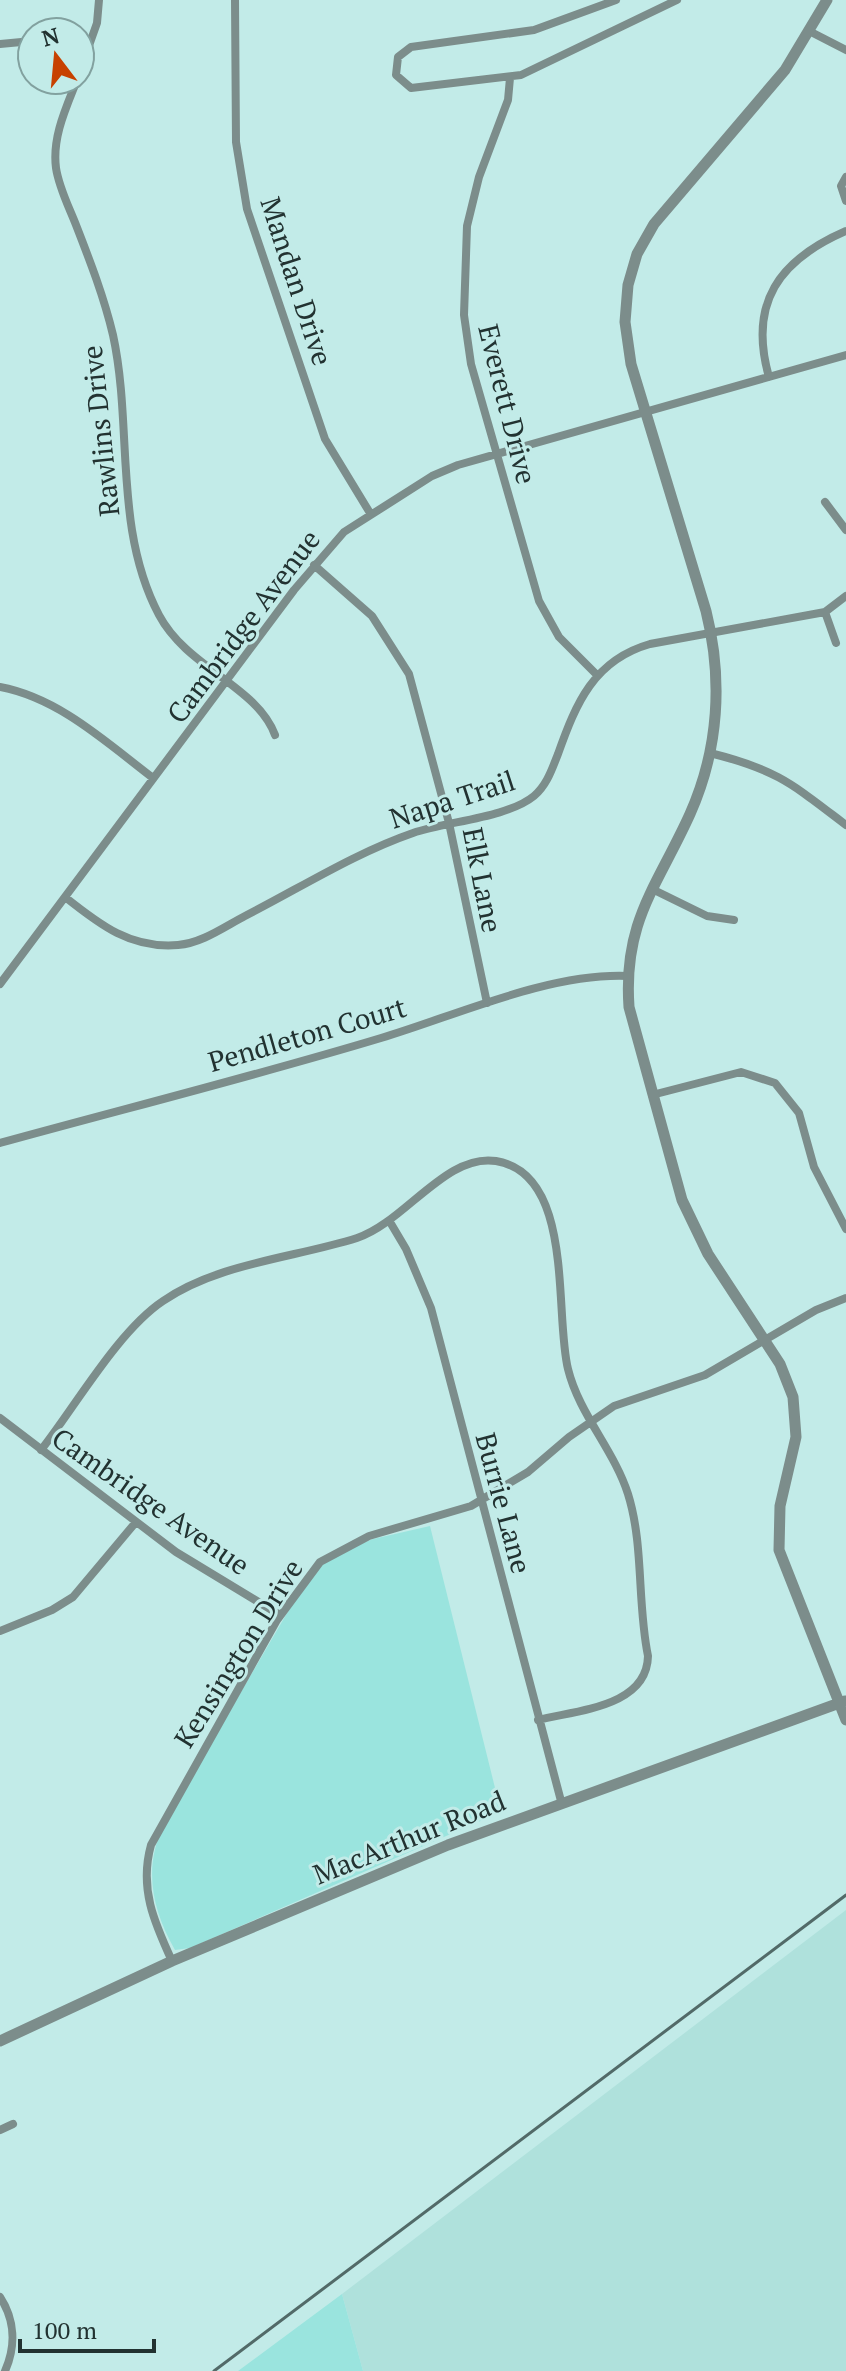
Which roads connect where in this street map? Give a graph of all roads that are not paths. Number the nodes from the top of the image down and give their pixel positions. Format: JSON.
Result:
{"nodes":[{"id":1,"x":99,"y":0,"type":"edge"},
{"id":2,"x":235,"y":0,"type":"edge"},
{"id":3,"x":616,"y":0,"type":"edge"},
{"id":4,"x":677,"y":0,"type":"edge"},
{"id":5,"x":827,"y":0,"type":"edge"},
{"id":6,"x":96,"y":25,"type":"edge"},
{"id":7,"x":811,"y":32,"type":"junction"},
{"id":8,"x":846,"y":50,"type":"edge"},
{"id":9,"x":510,"y":78,"type":"junction"},
{"id":10,"x":71,"y":96,"type":"edge"},
{"id":11,"x":846,"y":177,"type":"edge"},
{"id":12,"x":846,"y":201,"type":"edge"},
{"id":13,"x":846,"y":231,"type":"edge"},
{"id":14,"x":846,"y":355,"type":"edge"},
{"id":15,"x":769,"y":377,"type":"junction"},
{"id":16,"x":645,"y":411,"type":"junction"},
{"id":17,"x":496,"y":453,"type":"junction"},
{"id":18,"x":825,"y":502,"type":"dead end"},
{"id":19,"x":370,"y":513,"type":"junction"},
{"id":20,"x":846,"y":530,"type":"edge"},
{"id":21,"x":314,"y":565,"type":"junction"},
{"id":22,"x":846,"y":596,"type":"edge"},
{"id":23,"x":825,"y":612,"type":"junction"},
{"id":24,"x":711,"y":632,"type":"junction"},
{"id":25,"x":836,"y":643,"type":"dead end"},
{"id":26,"x":597,"y":675,"type":"junction"},
{"id":27,"x":226,"y":683,"type":"junction"},
{"id":28,"x":0,"y":687,"type":"edge"},
{"id":29,"x":275,"y":735,"type":"dead end"},
{"id":30,"x":710,"y":753,"type":"junction"},
{"id":31,"x":153,"y":778,"type":"junction"},
{"id":32,"x":449,"y":823,"type":"junction"},
{"id":33,"x":846,"y":825,"type":"edge"},
{"id":34,"x":652,"y":889,"type":"junction"},
{"id":35,"x":65,"y":897,"type":"junction"},
{"id":36,"x":734,"y":920,"type":"dead end"},
{"id":37,"x":627,"y":976,"type":"junction"},
{"id":38,"x":0,"y":984,"type":"edge"},
{"id":39,"x":487,"y":1003,"type":"junction"},
{"id":40,"x":652,"y":1095,"type":"junction"},
{"id":41,"x":0,"y":1143,"type":"edge"},
{"id":42,"x":390,"y":1222,"type":"junction"},
{"id":43,"x":846,"y":1229,"type":"edge"},
{"id":44,"x":846,"y":1298,"type":"edge"},
{"id":45,"x":765,"y":1340,"type":"junction"},
{"id":46,"x":0,"y":1418,"type":"edge"},
{"id":47,"x":590,"y":1420,"type":"junction"},
{"id":48,"x":41,"y":1450,"type":"junction"},
{"id":49,"x":481,"y":1500,"type":"junction"},
{"id":50,"x":136,"y":1522,"type":"junction"},
{"id":51,"x":280,"y":1615,"type":"junction"},
{"id":52,"x":0,"y":1631,"type":"edge"},
{"id":53,"x":843,"y":1701,"type":"edge"},
{"id":54,"x":538,"y":1720,"type":"junction"},
{"id":55,"x":846,"y":1720,"type":"edge"},
{"id":56,"x":561,"y":1801,"type":"junction"},
{"id":57,"x":172,"y":1961,"type":"junction"},
{"id":58,"x":0,"y":2041,"type":"edge"},
{"id":59,"x":13,"y":2124,"type":"dead end"},
{"id":60,"x":0,"y":2130,"type":"edge"},
{"id":61,"x":0,"y":2297,"type":"edge"},
{"id":62,"x":5,"y":2371,"type":"edge"}],
"edges":[{"from":1,"to":6,"type":"street"},
{"from":2,"to":19,"type":"street","name":"Mandan Drive"},
{"from":3,"to":9,"type":"street"},
{"from":4,"to":9,"type":"street"},
{"from":5,"to":7,"type":"street"},
{"from":7,"to":8,"type":"street"},
{"from":7,"to":16,"type":"street"},
{"from":9,"to":17,"type":"street","name":"Everett Drive"},
{"from":10,"to":27,"type":"street","name":"Rawlins Drive"},
{"from":11,"to":12,"type":"street"},
{"from":13,"to":15,"type":"street"},
{"from":14,"to":15,"type":"street","name":"Cambridge Avenue"},
{"from":15,"to":16,"type":"street","name":"Cambridge Avenue"},
{"from":16,"to":17,"type":"street","name":"Cambridge Avenue"},
{"from":16,"to":24,"type":"street"},
{"from":17,"to":19,"type":"street","name":"Cambridge Avenue"},
{"from":17,"to":26,"type":"street","name":"Everett Drive"},
{"from":18,"to":20,"type":"street"},
{"from":19,"to":21,"type":"street","name":"Cambridge Avenue"},
{"from":21,"to":27,"type":"street","name":"Cambridge Avenue"},
{"from":21,"to":32,"type":"street","name":"Elk Lane"},
{"from":22,"to":23,"type":"street","name":"Napa Trail"},
{"from":23,"to":24,"type":"street","name":"Napa Trail"},
{"from":23,"to":25,"type":"street"},
{"from":24,"to":26,"type":"street","name":"Napa Trail"},
{"from":24,"to":30,"type":"street"},
{"from":26,"to":32,"type":"street","name":"Napa Trail"},
{"from":27,"to":29,"type":"street","name":"Rawlins Drive"},
{"from":27,"to":31,"type":"street","name":"Cambridge Avenue"},
{"from":28,"to":31,"type":"street"},
{"from":30,"to":33,"type":"street"},
{"from":30,"to":34,"type":"street"},
{"from":31,"to":35,"type":"street","name":"Cambridge Avenue"},
{"from":32,"to":35,"type":"street","name":"Napa Trail"},
{"from":32,"to":39,"type":"street","name":"Elk Lane"},
{"from":34,"to":36,"type":"street"},
{"from":34,"to":37,"type":"street"},
{"from":35,"to":38,"type":"street","name":"Cambridge Avenue"},
{"from":37,"to":39,"type":"street","name":"Pendleton Court"},
{"from":37,"to":40,"type":"street"},
{"from":39,"to":41,"type":"street","name":"Pendleton Court"},
{"from":40,"to":43,"type":"street"},
{"from":40,"to":45,"type":"street"},
{"from":42,"to":47,"type":"street"},
{"from":42,"to":48,"type":"street"},
{"from":42,"to":49,"type":"street","name":"Burrie Lane"},
{"from":44,"to":45,"type":"street","name":"Kensington Drive"},
{"from":45,"to":47,"type":"street","name":"Kensington Drive"},
{"from":45,"to":53,"type":"street"},
{"from":46,"to":48,"type":"street","name":"Cambridge Avenue"},
{"from":47,"to":49,"type":"street","name":"Kensington Drive"},
{"from":47,"to":54,"type":"street"},
{"from":48,"to":50,"type":"street","name":"Cambridge Avenue"},
{"from":49,"to":51,"type":"street","name":"Kensington Drive"},
{"from":49,"to":54,"type":"street","name":"Burrie Lane"},
{"from":50,"to":51,"type":"street","name":"Cambridge Avenue"},
{"from":50,"to":52,"type":"street"},
{"from":51,"to":57,"type":"street","name":"Kensington Drive"},
{"from":53,"to":55,"type":"street"},
{"from":53,"to":56,"type":"street","name":"MacArthur Road"},
{"from":54,"to":56,"type":"street","name":"Burrie Lane"},
{"from":56,"to":57,"type":"street","name":"MacArthur Road"},
{"from":57,"to":58,"type":"street","name":"MacArthur Road"},
{"from":59,"to":60,"type":"street"},
{"from":61,"to":62,"type":"street"}]}
